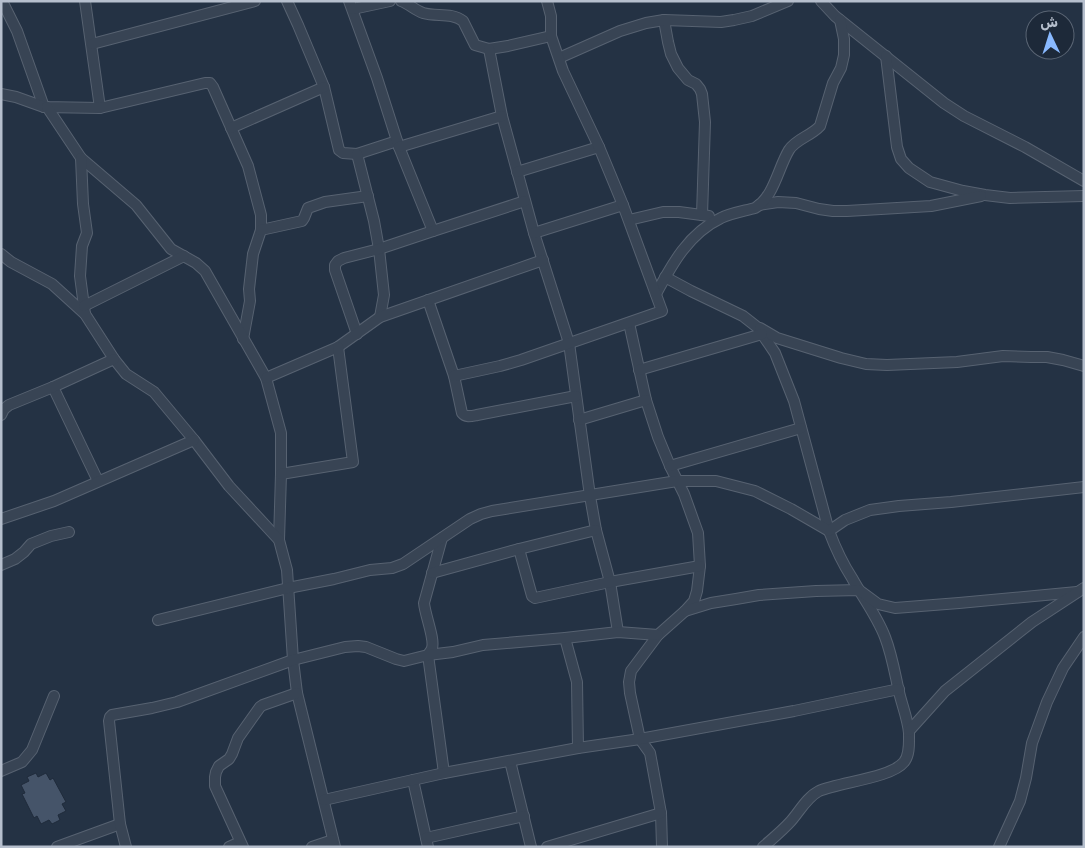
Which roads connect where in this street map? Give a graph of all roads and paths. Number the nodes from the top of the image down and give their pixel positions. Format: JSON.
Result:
{"nodes":[{"id":1,"x":2,"y":1,"type":"edge"},
{"id":2,"x":85,"y":1,"type":"edge"},
{"id":3,"x":255,"y":1,"type":"edge"},
{"id":4,"x":287,"y":1,"type":"edge"},
{"id":5,"x":390,"y":1,"type":"edge"},
{"id":6,"x":401,"y":1,"type":"edge"},
{"id":7,"x":547,"y":1,"type":"edge"},
{"id":8,"x":788,"y":1,"type":"edge"},
{"id":9,"x":821,"y":1,"type":"edge"},
{"id":10,"x":351,"y":5,"type":"edge"},
{"id":11,"x":664,"y":20,"type":"junction"},
{"id":12,"x":840,"y":20,"type":"junction"},
{"id":13,"x":551,"y":36,"type":"junction"},
{"id":14,"x":92,"y":44,"type":"junction"},
{"id":15,"x":489,"y":48,"type":"junction"},
{"id":16,"x":886,"y":56,"type":"junction"},
{"id":17,"x":559,"y":58,"type":"junction"},
{"id":18,"x":324,"y":87,"type":"junction"},
{"id":19,"x":1,"y":94,"type":"edge"},
{"id":20,"x":46,"y":107,"type":"junction"},
{"id":21,"x":100,"y":108,"type":"junction"},
{"id":22,"x":502,"y":116,"type":"junction"},
{"id":23,"x":231,"y":128,"type":"junction"},
{"id":24,"x":398,"y":144,"type":"junction"},
{"id":25,"x":599,"y":147,"type":"junction"},
{"id":26,"x":357,"y":154,"type":"junction"},
{"id":27,"x":81,"y":158,"type":"junction"},
{"id":28,"x":517,"y":172,"type":"junction"},
{"id":29,"x":1084,"y":182,"type":"edge"},
{"id":30,"x":368,"y":196,"type":"junction"},
{"id":31,"x":985,"y":196,"type":"junction"},
{"id":32,"x":1084,"y":196,"type":"edge"},
{"id":33,"x":525,"y":201,"type":"junction"},
{"id":34,"x":623,"y":205,"type":"junction"},
{"id":35,"x":759,"y":205,"type":"junction"},
{"id":36,"x":702,"y":215,"type":"junction"},
{"id":37,"x":721,"y":218,"type":"junction"},
{"id":38,"x":629,"y":220,"type":"junction"},
{"id":39,"x":261,"y":230,"type":"junction"},
{"id":40,"x":433,"y":231,"type":"junction"},
{"id":41,"x":534,"y":233,"type":"junction"},
{"id":42,"x":379,"y":249,"type":"junction"},
{"id":43,"x":1,"y":254,"type":"edge"},
{"id":44,"x":184,"y":256,"type":"junction"},
{"id":45,"x":542,"y":260,"type":"junction"},
{"id":46,"x":665,"y":277,"type":"junction"},
{"id":47,"x":656,"y":294,"type":"junction"},
{"id":48,"x":428,"y":300,"type":"junction"},
{"id":49,"x":85,"y":310,"type":"junction"},
{"id":50,"x":380,"y":316,"type":"junction"},
{"id":51,"x":629,"y":323,"type":"junction"},
{"id":52,"x":760,"y":330,"type":"junction"},
{"id":53,"x":357,"y":334,"type":"junction"},
{"id":54,"x":243,"y":339,"type":"junction"},
{"id":55,"x":569,"y":343,"type":"junction"},
{"id":56,"x":338,"y":347,"type":"junction"},
{"id":57,"x":114,"y":359,"type":"junction"},
{"id":58,"x":1084,"y":366,"type":"edge"},
{"id":59,"x":640,"y":370,"type":"junction"},
{"id":60,"x":454,"y":376,"type":"junction"},
{"id":61,"x":266,"y":378,"type":"junction"},
{"id":62,"x":53,"y":387,"type":"junction"},
{"id":63,"x":576,"y":396,"type":"junction"},
{"id":64,"x":646,"y":400,"type":"junction"},
{"id":65,"x":1,"y":415,"type":"edge"},
{"id":66,"x":579,"y":420,"type":"junction"},
{"id":67,"x":801,"y":428,"type":"junction"},
{"id":68,"x":194,"y":440,"type":"junction"},
{"id":69,"x":670,"y":466,"type":"junction"},
{"id":70,"x":282,"y":474,"type":"junction"},
{"id":71,"x":677,"y":481,"type":"junction"},
{"id":72,"x":98,"y":482,"type":"junction"},
{"id":73,"x":1084,"y":488,"type":"edge"},
{"id":74,"x":590,"y":496,"type":"junction"},
{"id":75,"x":1,"y":519,"type":"edge"},
{"id":76,"x":596,"y":530,"type":"junction"},
{"id":77,"x":829,"y":531,"type":"junction"},
{"id":78,"x":69,"y":532,"type":"dead end"},
{"id":79,"x":442,"y":538,"type":"junction"},
{"id":80,"x":279,"y":540,"type":"junction"},
{"id":81,"x":519,"y":549,"type":"junction"},
{"id":82,"x":1,"y":565,"type":"edge"},
{"id":83,"x":700,"y":566,"type":"junction"},
{"id":84,"x":432,"y":573,"type":"junction"},
{"id":85,"x":610,"y":582,"type":"junction"},
{"id":86,"x":288,"y":588,"type":"junction"},
{"id":87,"x":859,"y":590,"type":"junction"},
{"id":88,"x":1080,"y":590,"type":"edge"},
{"id":89,"x":685,"y":611,"type":"junction"},
{"id":90,"x":158,"y":620,"type":"dead end"},
{"id":91,"x":618,"y":632,"type":"junction"},
{"id":92,"x":658,"y":635,"type":"junction"},
{"id":93,"x":1084,"y":637,"type":"edge"},
{"id":94,"x":566,"y":638,"type":"junction"},
{"id":95,"x":428,"y":655,"type":"junction"},
{"id":96,"x":293,"y":660,"type":"junction"},
{"id":97,"x":898,"y":689,"type":"junction"},
{"id":98,"x":297,"y":693,"type":"junction"},
{"id":99,"x":54,"y":696,"type":"dead end"},
{"id":100,"x":909,"y":732,"type":"junction"},
{"id":101,"x":640,"y":739,"type":"junction"},
{"id":102,"x":578,"y":748,"type":"junction"},
{"id":103,"x":510,"y":761,"type":"junction"},
{"id":104,"x":1,"y":771,"type":"edge"},
{"id":105,"x":444,"y":773,"type":"junction"},
{"id":106,"x":414,"y":780,"type":"junction"},
{"id":107,"x":324,"y":800,"type":"junction"},
{"id":108,"x":661,"y":813,"type":"junction"},
{"id":109,"x":524,"y":816,"type":"junction"},
{"id":110,"x":120,"y":824,"type":"junction"},
{"id":111,"x":427,"y":842,"type":"edge"},
{"id":112,"x":334,"y":843,"type":"edge"},
{"id":113,"x":241,"y":844,"type":"edge"},
{"id":114,"x":57,"y":847,"type":"edge"},
{"id":115,"x":126,"y":847,"type":"edge"},
{"id":116,"x":229,"y":847,"type":"edge"},
{"id":117,"x":312,"y":847,"type":"edge"},
{"id":118,"x":531,"y":847,"type":"edge"},
{"id":119,"x":547,"y":847,"type":"edge"},
{"id":120,"x":662,"y":847,"type":"edge"},
{"id":121,"x":763,"y":847,"type":"edge"},
{"id":122,"x":999,"y":847,"type":"edge"}],
"edges":[{"from":1,"to":20,"type":"street"},
{"from":2,"to":14,"type":"street"},
{"from":3,"to":14,"type":"street"},
{"from":4,"to":18,"type":"street"},
{"from":5,"to":10,"type":"street"},
{"from":6,"to":15,"type":"street"},
{"from":7,"to":13,"type":"street"},
{"from":8,"to":11,"type":"street"},
{"from":9,"to":12,"type":"street"},
{"from":10,"to":24,"type":"street"},
{"from":11,"to":17,"type":"street"},
{"from":11,"to":36,"type":"street"},
{"from":12,"to":16,"type":"street"},
{"from":12,"to":35,"type":"street"},
{"from":13,"to":15,"type":"street"},
{"from":13,"to":17,"type":"street"},
{"from":14,"to":21,"type":"street"},
{"from":15,"to":22,"type":"street"},
{"from":16,"to":29,"type":"street"},
{"from":16,"to":31,"type":"street"},
{"from":17,"to":25,"type":"street"},
{"from":18,"to":23,"type":"street"},
{"from":18,"to":26,"type":"street"},
{"from":19,"to":20,"type":"street"},
{"from":20,"to":21,"type":"street"},
{"from":20,"to":27,"type":"street"},
{"from":21,"to":23,"type":"street"},
{"from":22,"to":24,"type":"street"},
{"from":22,"to":28,"type":"street"},
{"from":23,"to":39,"type":"street"},
{"from":24,"to":26,"type":"street"},
{"from":24,"to":40,"type":"street"},
{"from":25,"to":28,"type":"street"},
{"from":25,"to":34,"type":"street"},
{"from":26,"to":30,"type":"street"},
{"from":27,"to":44,"type":"street"},
{"from":27,"to":49,"type":"street"},
{"from":28,"to":33,"type":"street"},
{"from":30,"to":39,"type":"street"},
{"from":30,"to":42,"type":"street"},
{"from":31,"to":32,"type":"street"},
{"from":31,"to":35,"type":"street"},
{"from":33,"to":40,"type":"street"},
{"from":33,"to":41,"type":"street"},
{"from":34,"to":38,"type":"street"},
{"from":34,"to":41,"type":"street"},
{"from":35,"to":37,"type":"street"},
{"from":36,"to":37,"type":"street"},
{"from":36,"to":38,"type":"street"},
{"from":37,"to":46,"type":"street"},
{"from":38,"to":47,"type":"street"},
{"from":39,"to":54,"type":"street"},
{"from":40,"to":42,"type":"street"},
{"from":41,"to":45,"type":"street"},
{"from":42,"to":50,"type":"street"},
{"from":42,"to":53,"type":"street"},
{"from":43,"to":49,"type":"street"},
{"from":44,"to":49,"type":"street"},
{"from":44,"to":54,"type":"street"},
{"from":45,"to":48,"type":"street"},
{"from":45,"to":55,"type":"street"},
{"from":46,"to":47,"type":"street"},
{"from":46,"to":52,"type":"street"},
{"from":47,"to":51,"type":"street"},
{"from":48,"to":50,"type":"street"},
{"from":48,"to":60,"type":"street"},
{"from":49,"to":57,"type":"street"},
{"from":50,"to":53,"type":"street"},
{"from":51,"to":55,"type":"street"},
{"from":51,"to":59,"type":"street"},
{"from":52,"to":58,"type":"street"},
{"from":52,"to":59,"type":"street"},
{"from":52,"to":67,"type":"street"},
{"from":53,"to":56,"type":"street"},
{"from":54,"to":61,"type":"street"},
{"from":55,"to":60,"type":"street"},
{"from":55,"to":63,"type":"street"},
{"from":56,"to":61,"type":"street"},
{"from":56,"to":70,"type":"street"},
{"from":57,"to":62,"type":"street"},
{"from":57,"to":68,"type":"street"},
{"from":59,"to":64,"type":"street"},
{"from":60,"to":63,"type":"street"},
{"from":61,"to":70,"type":"street"},
{"from":62,"to":65,"type":"street"},
{"from":62,"to":72,"type":"street"},
{"from":63,"to":66,"type":"street"},
{"from":64,"to":66,"type":"street"},
{"from":64,"to":69,"type":"street"},
{"from":66,"to":74,"type":"street"},
{"from":67,"to":69,"type":"street"},
{"from":67,"to":77,"type":"street"},
{"from":68,"to":72,"type":"street"},
{"from":68,"to":80,"type":"street"},
{"from":69,"to":71,"type":"street"},
{"from":70,"to":80,"type":"street"},
{"from":71,"to":74,"type":"street"},
{"from":71,"to":77,"type":"street"},
{"from":71,"to":83,"type":"street"},
{"from":72,"to":75,"type":"street"},
{"from":73,"to":77,"type":"street"},
{"from":74,"to":76,"type":"street"},
{"from":74,"to":79,"type":"street"},
{"from":76,"to":81,"type":"street"},
{"from":76,"to":85,"type":"street"},
{"from":77,"to":87,"type":"street"},
{"from":78,"to":82,"type":"street"},
{"from":79,"to":84,"type":"street"},
{"from":79,"to":86,"type":"street"},
{"from":80,"to":86,"type":"street"},
{"from":81,"to":84,"type":"street"},
{"from":81,"to":85,"type":"street"},
{"from":83,"to":85,"type":"street"},
{"from":83,"to":89,"type":"street"},
{"from":84,"to":95,"type":"street"},
{"from":85,"to":91,"type":"street"},
{"from":86,"to":90,"type":"street"},
{"from":86,"to":96,"type":"street"},
{"from":87,"to":88,"type":"street"},
{"from":87,"to":89,"type":"street"},
{"from":87,"to":97,"type":"street"},
{"from":88,"to":100,"type":"street"},
{"from":89,"to":92,"type":"street"},
{"from":91,"to":92,"type":"street"},
{"from":91,"to":94,"type":"street"},
{"from":92,"to":101,"type":"street"},
{"from":93,"to":122,"type":"street"},
{"from":94,"to":95,"type":"street"},
{"from":94,"to":102,"type":"street"},
{"from":95,"to":96,"type":"street"},
{"from":95,"to":105,"type":"street"},
{"from":96,"to":98,"type":"street"},
{"from":96,"to":110,"type":"street"},
{"from":97,"to":100,"type":"street"},
{"from":97,"to":101,"type":"street"},
{"from":98,"to":107,"type":"street"},
{"from":98,"to":113,"type":"street"},
{"from":99,"to":104,"type":"street"},
{"from":100,"to":121,"type":"street"},
{"from":101,"to":102,"type":"street"},
{"from":101,"to":108,"type":"street"},
{"from":102,"to":103,"type":"street"},
{"from":103,"to":105,"type":"street"},
{"from":103,"to":109,"type":"street"},
{"from":105,"to":106,"type":"street"},
{"from":106,"to":107,"type":"street"},
{"from":106,"to":111,"type":"street"},
{"from":107,"to":112,"type":"street"},
{"from":108,"to":119,"type":"street"},
{"from":108,"to":120,"type":"street"},
{"from":109,"to":111,"type":"street"},
{"from":109,"to":118,"type":"street"},
{"from":110,"to":114,"type":"street"},
{"from":110,"to":115,"type":"street"},
{"from":112,"to":117,"type":"street"},
{"from":113,"to":116,"type":"street"}]}
